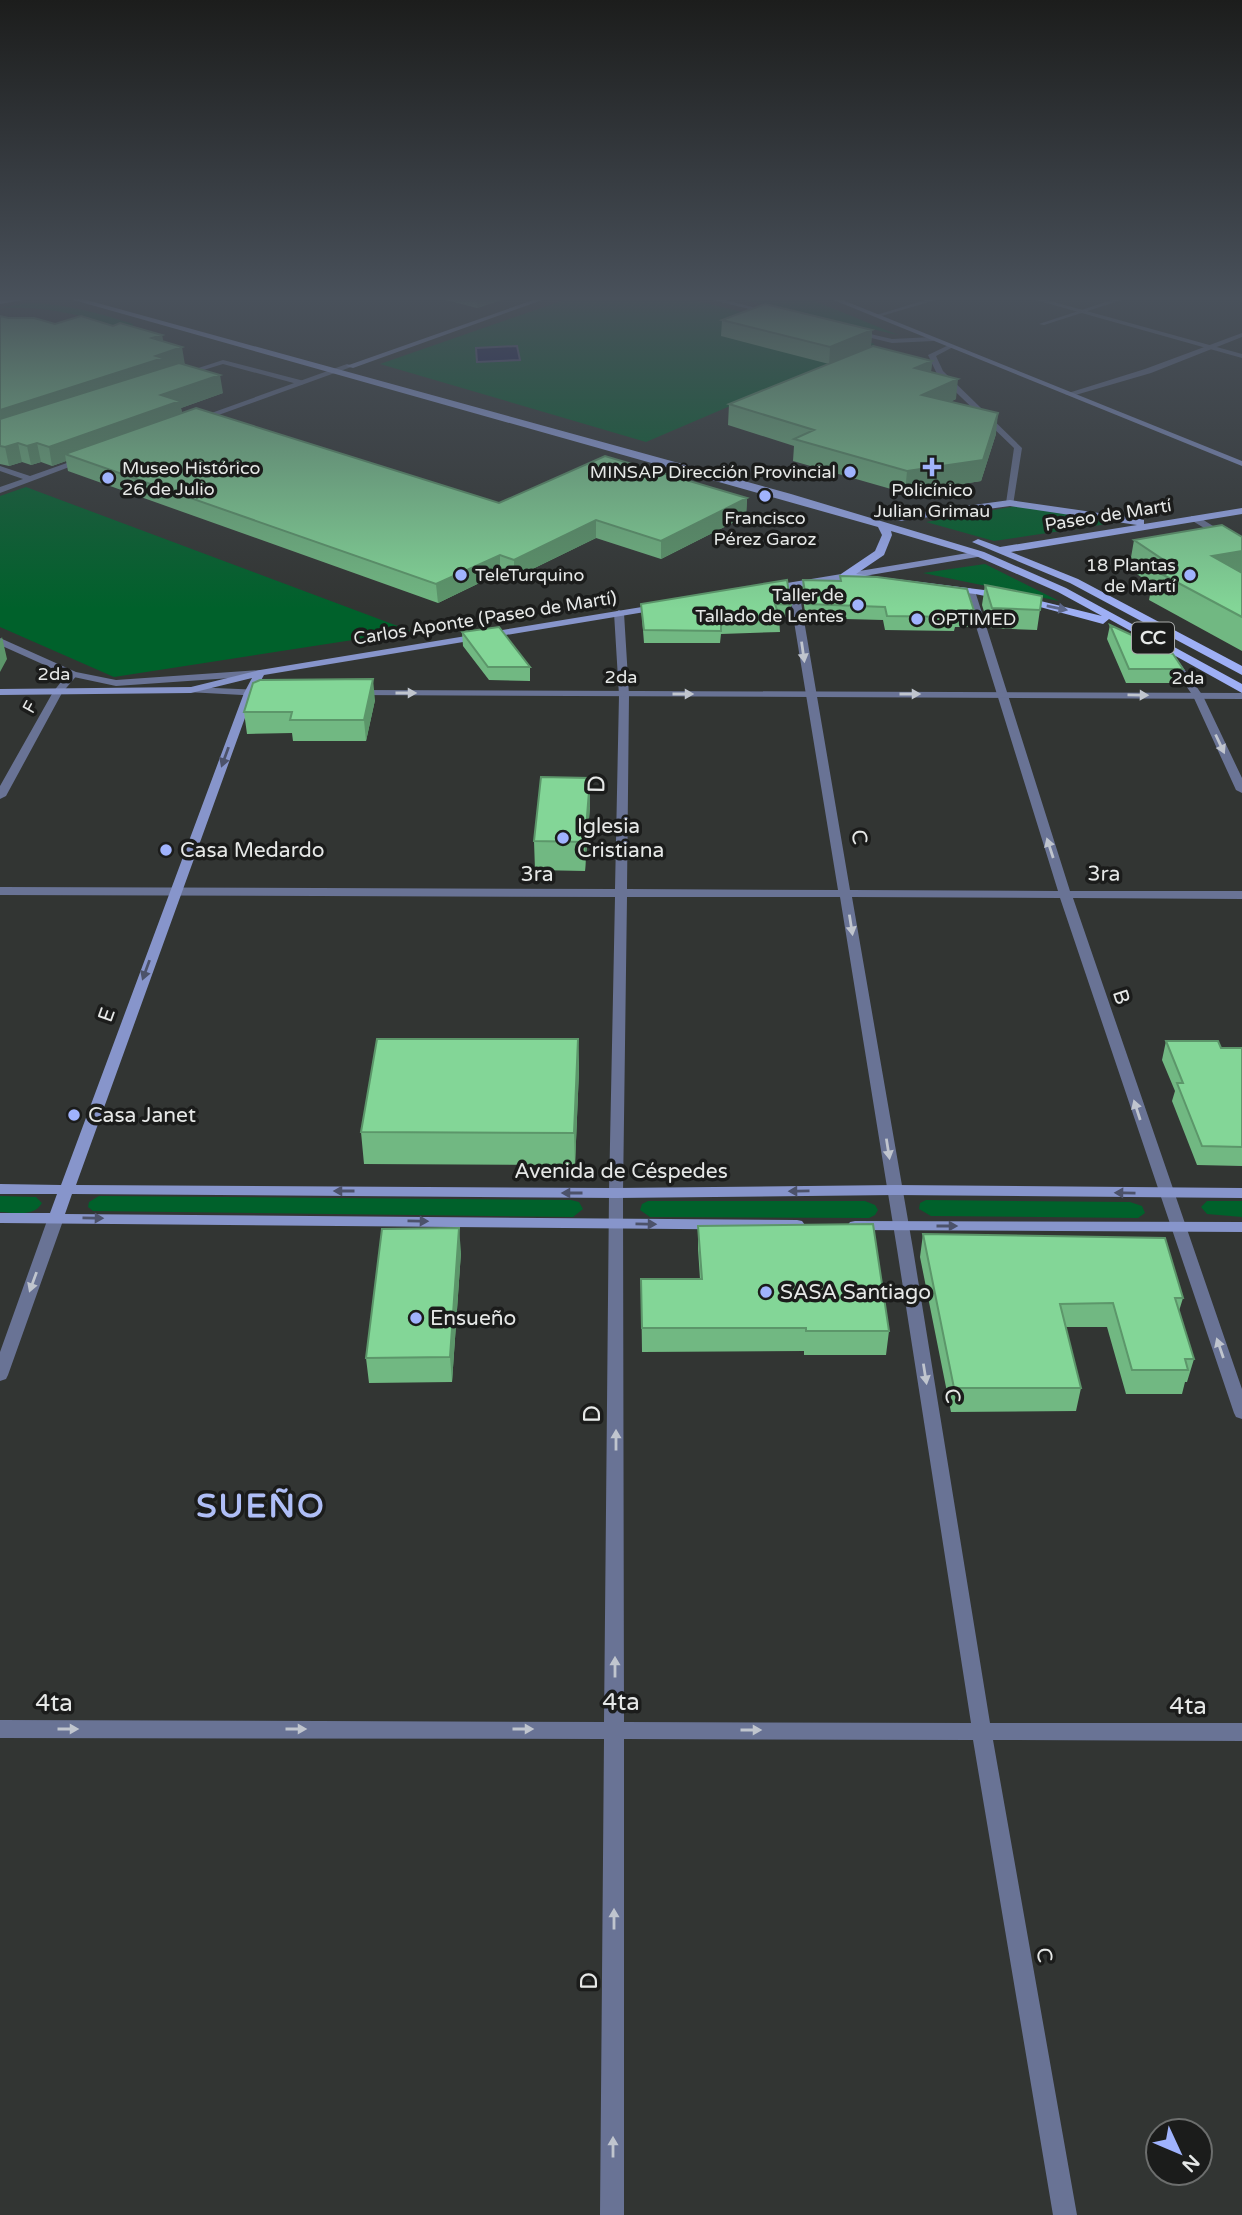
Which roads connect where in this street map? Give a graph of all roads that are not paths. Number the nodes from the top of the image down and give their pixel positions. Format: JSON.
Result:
{"nodes":[{"id":1,"x":247,"y":402,"type":"edge"},
{"id":2,"x":447,"y":402,"type":"edge"},
{"id":3,"x":482,"y":402,"type":"edge"},
{"id":4,"x":971,"y":402,"type":"edge"},
{"id":5,"x":1090,"y":402,"type":"edge"},
{"id":6,"x":190,"y":423,"type":"edge"},
{"id":7,"x":91,"y":457,"type":"edge"},
{"id":8,"x":1242,"y":464,"type":"edge"},
{"id":9,"x":0,"y":468,"type":"edge"},
{"id":10,"x":30,"y":479,"type":"junction"},
{"id":11,"x":0,"y":489,"type":"edge"},
{"id":12,"x":1010,"y":503,"type":"junction"},
{"id":13,"x":1242,"y":511,"type":"edge"},
{"id":14,"x":900,"y":518,"type":"junction"},
{"id":15,"x":1194,"y":518,"type":"junction"},
{"id":16,"x":1157,"y":524,"type":"junction"},
{"id":17,"x":883,"y":525,"type":"junction"},
{"id":18,"x":1080,"y":537,"type":"junction"},
{"id":19,"x":1242,"y":548,"type":"edge"},
{"id":20,"x":1002,"y":550,"type":"junction"},
{"id":21,"x":980,"y":554,"type":"junction"},
{"id":22,"x":845,"y":576,"type":"junction"},
{"id":23,"x":1074,"y":582,"type":"junction"},
{"id":24,"x":793,"y":585,"type":"junction"},
{"id":25,"x":753,"y":591,"type":"edge"},
{"id":26,"x":970,"y":592,"type":"junction"},
{"id":27,"x":673,"y":604,"type":"edge"},
{"id":28,"x":619,"y":613,"type":"junction"},
{"id":29,"x":1147,"y":635,"type":"junction"},
{"id":30,"x":0,"y":641,"type":"edge"},
{"id":31,"x":1161,"y":643,"type":"junction"},
{"id":32,"x":1238,"y":666,"type":"edge"},
{"id":33,"x":260,"y":673,"type":"junction"},
{"id":34,"x":73,"y":674,"type":"junction"},
{"id":35,"x":1242,"y":689,"type":"edge"},
{"id":36,"x":191,"y":690,"type":"junction"},
{"id":37,"x":0,"y":692,"type":"edge"},
{"id":38,"x":58,"y":692,"type":"junction"},
{"id":39,"x":248,"y":692,"type":"junction"},
{"id":40,"x":276,"y":693,"type":"edge"},
{"id":41,"x":346,"y":693,"type":"edge"},
{"id":42,"x":810,"y":694,"type":"junction"},
{"id":43,"x":1000,"y":694,"type":"junction"},
{"id":44,"x":624,"y":695,"type":"junction"},
{"id":45,"x":1198,"y":696,"type":"junction"},
{"id":46,"x":1242,"y":696,"type":"edge"},
{"id":47,"x":1242,"y":790,"type":"edge"},
{"id":48,"x":0,"y":796,"type":"edge"},
{"id":49,"x":0,"y":891,"type":"edge"},
{"id":50,"x":175,"y":893,"type":"junction"},
{"id":51,"x":1065,"y":893,"type":"junction"},
{"id":52,"x":620,"y":894,"type":"junction"},
{"id":53,"x":846,"y":894,"type":"junction"},
{"id":54,"x":1242,"y":895,"type":"edge"},
{"id":55,"x":0,"y":1189,"type":"edge"},
{"id":56,"x":66,"y":1189,"type":"junction"},
{"id":57,"x":895,"y":1190,"type":"junction"},
{"id":58,"x":616,"y":1193,"type":"junction"},
{"id":59,"x":1165,"y":1193,"type":"junction"},
{"id":60,"x":1242,"y":1193,"type":"edge"},
{"id":61,"x":0,"y":1218,"type":"edge"},
{"id":62,"x":56,"y":1218,"type":"junction"},
{"id":63,"x":618,"y":1223,"type":"junction"},
{"id":64,"x":807,"y":1225,"type":"edge"},
{"id":65,"x":834,"y":1225,"type":"edge"},
{"id":66,"x":901,"y":1226,"type":"junction"},
{"id":67,"x":1179,"y":1227,"type":"junction"},
{"id":68,"x":1242,"y":1227,"type":"edge"},
{"id":69,"x":0,"y":1374,"type":"edge"},
{"id":70,"x":1242,"y":1413,"type":"edge"},
{"id":71,"x":0,"y":1729,"type":"edge"},
{"id":72,"x":615,"y":1729,"type":"junction"},
{"id":73,"x":982,"y":1732,"type":"junction"},
{"id":74,"x":1242,"y":1732,"type":"edge"},
{"id":75,"x":612,"y":2215,"type":"edge"},
{"id":76,"x":1065,"y":2215,"type":"edge"}],
"edges":[{"from":1,"to":6,"type":"street"},
{"from":2,"to":17,"type":"main road","number":"CC"},
{"from":3,"to":14,"type":"main road","number":"CC"},
{"from":4,"to":12,"type":"street"},
{"from":5,"to":8,"type":"main road"},
{"from":7,"to":10,"type":"street"},
{"from":9,"to":10,"type":"street"},
{"from":10,"to":11,"type":"street"},
{"from":12,"to":14,"type":"main road"},
{"from":12,"to":16,"type":"main road"},
{"from":13,"to":15,"type":"main road","name":"Paseo de Martí"},
{"from":14,"to":20,"type":"main road","number":"CC"},
{"from":15,"to":16,"type":"main road","name":"Paseo de Martí"},
{"from":15,"to":19,"type":"street"},
{"from":16,"to":18,"type":"main road","name":"Paseo de Martí"},
{"from":17,"to":21,"type":"main road","number":"CC"},
{"from":17,"to":22,"type":"main road"},
{"from":18,"to":20,"type":"main road","name":"Paseo de Martí"},
{"from":18,"to":23,"type":"main road"},
{"from":20,"to":21,"type":"main road","name":"Paseo de Martí"},
{"from":20,"to":23,"type":"main road","number":"CC"},
{"from":21,"to":22,"type":"main road"},
{"from":21,"to":29,"type":"main road","number":"CC"},
{"from":22,"to":24,"type":"main road"},
{"from":22,"to":26,"type":"main road"},
{"from":23,"to":32,"type":"main road","number":"CC"},
{"from":24,"to":25,"type":"main road"},
{"from":24,"to":42,"type":"street","name":"C","one_way":true},
{"from":26,"to":29,"type":"main road","one_way":true},
{"from":26,"to":43,"type":"street","name":"B"},
{"from":27,"to":28,"type":"main road","name":"Carlos Aponte (Paseo de Martí)"},
{"from":28,"to":33,"type":"main road","name":"Carlos Aponte (Paseo de Martí)"},
{"from":28,"to":44,"type":"street","name":"D"},
{"from":29,"to":31,"type":"main road","number":"CC"},
{"from":30,"to":34,"type":"street","name":"Carlos Aponte (Paseo de Martí)"},
{"from":31,"to":35,"type":"main road","number":"CC"},
{"from":31,"to":45,"type":"street"},
{"from":33,"to":34,"type":"street","name":"Carlos Aponte (Paseo de Martí)"},
{"from":33,"to":36,"type":"main road"},
{"from":33,"to":39,"type":"main road","name":"E"},
{"from":34,"to":38,"type":"street","name":"F"},
{"from":36,"to":38,"type":"main road","name":"2da"},
{"from":36,"to":39,"type":"street","name":"2da"},
{"from":37,"to":38,"type":"main road","name":"2da"},
{"from":38,"to":48,"type":"street","name":"F"},
{"from":39,"to":40,"type":"street","name":"2da"},
{"from":39,"to":50,"type":"main road","name":"E","one_way":true},
{"from":41,"to":44,"type":"street","name":"2da","one_way":true},
{"from":42,"to":43,"type":"street","name":"2da","one_way":true},
{"from":44,"to":42,"type":"street","name":"2da","one_way":true},
{"from":42,"to":53,"type":"street","name":"C"},
{"from":43,"to":45,"type":"street","name":"2da","one_way":true},
{"from":51,"to":43,"type":"street","name":"B","one_way":true},
{"from":44,"to":52,"type":"street","name":"D"},
{"from":45,"to":46,"type":"street","name":"2da"},
{"from":45,"to":47,"type":"street","one_way":true},
{"from":49,"to":50,"type":"street","name":"3ra"},
{"from":50,"to":52,"type":"street","name":"3ra"},
{"from":50,"to":56,"type":"main road","name":"E","one_way":true},
{"from":51,"to":53,"type":"street","name":"3ra"},
{"from":51,"to":54,"type":"street","name":"3ra"},
{"from":59,"to":51,"type":"street","name":"B","one_way":true},
{"from":52,"to":53,"type":"street","name":"3ra"},
{"from":52,"to":58,"type":"street","name":"D"},
{"from":53,"to":57,"type":"street","name":"C","one_way":true},
{"from":55,"to":56,"type":"main road","name":"Avenida de Céspedes"},
{"from":58,"to":56,"type":"main road","name":"Avenida de Céspedes","one_way":true},
{"from":56,"to":62,"type":"main road","name":"E"},
{"from":57,"to":58,"type":"main road","name":"Avenida de Céspedes","one_way":true},
{"from":59,"to":57,"type":"main road","name":"Avenida de Céspedes","one_way":true},
{"from":57,"to":66,"type":"street","name":"C"},
{"from":58,"to":63,"type":"street","name":"D"},
{"from":59,"to":60,"type":"main road","name":"Avenida de Céspedes"},
{"from":59,"to":67,"type":"street","name":"B"},
{"from":61,"to":62,"type":"main road"},
{"from":62,"to":63,"type":"main road","one_way":true},
{"from":62,"to":69,"type":"street","name":"E","one_way":true},
{"from":63,"to":64,"type":"main road","one_way":true},
{"from":72,"to":63,"type":"street","name":"D","one_way":true},
{"from":65,"to":66,"type":"main road"},
{"from":66,"to":67,"type":"main road","one_way":true},
{"from":66,"to":73,"type":"street","name":"C","one_way":true},
{"from":67,"to":68,"type":"main road"},
{"from":70,"to":67,"type":"street","name":"B","one_way":true},
{"from":71,"to":72,"type":"street","name":"4ta","one_way":true},
{"from":72,"to":73,"type":"street","name":"4ta","one_way":true},
{"from":75,"to":72,"type":"street","name":"D","one_way":true},
{"from":73,"to":74,"type":"street","name":"4ta"},
{"from":73,"to":76,"type":"street","name":"C"}]}
